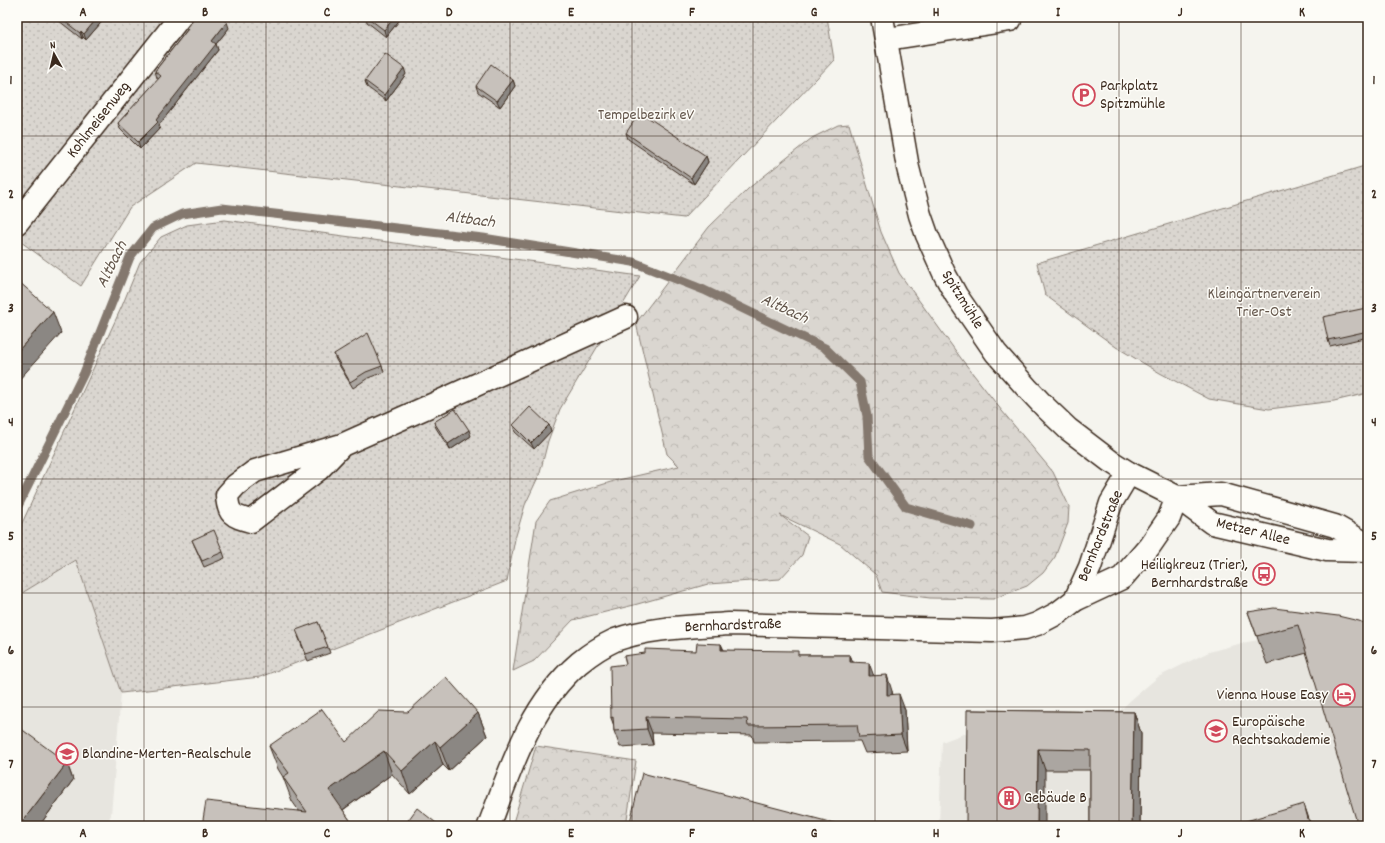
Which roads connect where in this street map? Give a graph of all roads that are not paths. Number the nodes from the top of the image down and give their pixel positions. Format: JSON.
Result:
{"nodes":[{"id":1,"x":180,"y":17,"type":"edge"},
{"id":2,"x":882,"y":17,"type":"edge"},
{"id":3,"x":1010,"y":20,"type":"dead end"},
{"id":4,"x":886,"y":39,"type":"junction"},
{"id":5,"x":17,"y":223,"type":"edge"},
{"id":6,"x":626,"y":317,"type":"dead end"},
{"id":7,"x":342,"y":445,"type":"junction"},
{"id":8,"x":1129,"y":473,"type":"junction"},
{"id":9,"x":1177,"y":497,"type":"junction"},
{"id":10,"x":1368,"y":545,"type":"edge"},
{"id":11,"x":1368,"y":551,"type":"edge"},
{"id":12,"x":1075,"y":600,"type":"junction"},
{"id":13,"x":489,"y":826,"type":"edge"}],
"edges":[{"from":1,"to":5,"type":"street","name":"Kohlmeisenweg"},
{"from":2,"to":4,"type":"street","name":"Spitzmühle"},
{"from":3,"to":4,"type":"street"},
{"from":4,"to":8,"type":"street","name":"Spitzmühle"},
{"from":6,"to":7,"type":"street"},
{"from":7,"to":7,"type":"street"},
{"from":8,"to":9,"type":"street","name":"Spitzmühle"},
{"from":8,"to":12,"type":"street","name":"Bernhardstraße"},
{"from":9,"to":10,"type":"street","name":"Metzer Allee"},
{"from":9,"to":11,"type":"street","name":"Metzer Allee"},
{"from":9,"to":12,"type":"street","name":"Bernhardstraße"},
{"from":12,"to":13,"type":"street","name":"Bernhardstraße"}]}
